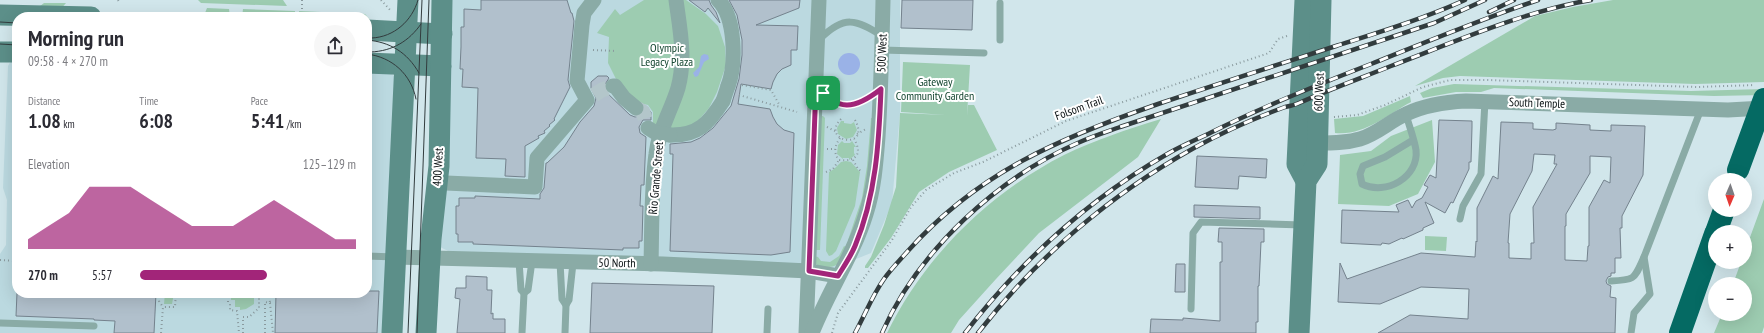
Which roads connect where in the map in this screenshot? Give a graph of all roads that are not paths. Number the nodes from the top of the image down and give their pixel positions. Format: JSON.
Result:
{"nodes":[{"id":1,"x":442,"y":0,"type":"edge"},
{"id":2,"x":676,"y":0,"type":"edge"},
{"id":3,"x":718,"y":0,"type":"edge"},
{"id":4,"x":818,"y":0,"type":"edge"},
{"id":5,"x":883,"y":0,"type":"edge"},
{"id":6,"x":1305,"y":0,"type":"edge"},
{"id":7,"x":1321,"y":0,"type":"edge"},
{"id":8,"x":587,"y":2,"type":"edge"},
{"id":9,"x":1000,"y":3,"type":"dead end"},
{"id":10,"x":400,"y":6,"type":"edge"},
{"id":11,"x":0,"y":15,"type":"edge"},
{"id":12,"x":12,"y":15,"type":"edge"},
{"id":13,"x":372,"y":30,"type":"edge"},
{"id":14,"x":406,"y":32,"type":"junction"},
{"id":15,"x":442,"y":34,"type":"junction"},
{"id":16,"x":1000,"y":40,"type":"dead end"},
{"id":17,"x":882,"y":43,"type":"junction"},
{"id":18,"x":12,"y":44,"type":"edge"},
{"id":19,"x":817,"y":46,"type":"junction"},
{"id":20,"x":0,"y":52,"type":"edge"},
{"id":21,"x":984,"y":53,"type":"dead end"},
{"id":22,"x":372,"y":63,"type":"edge"},
{"id":23,"x":405,"y":65,"type":"junction"},
{"id":24,"x":441,"y":66,"type":"junction"},
{"id":25,"x":816,"y":85,"type":"junction"},
{"id":26,"x":613,"y":86,"type":"dead end"},
{"id":27,"x":881,"y":89,"type":"junction"},
{"id":28,"x":1764,"y":99,"type":"edge"},
{"id":29,"x":1485,"y":101,"type":"junction"},
{"id":30,"x":636,"y":108,"type":"tunnel mouth"},
{"id":31,"x":1764,"y":108,"type":"edge"},
{"id":32,"x":1701,"y":109,"type":"junction"},
{"id":33,"x":1406,"y":114,"type":"junction"},
{"id":34,"x":648,"y":128,"type":"dead end"},
{"id":35,"x":1413,"y":140,"type":"junction"},
{"id":36,"x":1318,"y":143,"type":"junction"},
{"id":37,"x":1737,"y":173,"type":"edge"},
{"id":38,"x":1306,"y":181,"type":"junction"},
{"id":39,"x":446,"y":183,"type":"dead end"},
{"id":40,"x":1460,"y":219,"type":"dead end"},
{"id":41,"x":1304,"y":226,"type":"junction"},
{"id":42,"x":1708,"y":253,"type":"edge"},
{"id":43,"x":372,"y":256,"type":"edge"},
{"id":44,"x":395,"y":257,"type":"junction"},
{"id":45,"x":1644,"y":257,"type":"junction"},
{"id":46,"x":430,"y":258,"type":"junction"},
{"id":47,"x":525,"y":261,"type":"junction"},
{"id":48,"x":567,"y":262,"type":"junction"},
{"id":49,"x":651,"y":264,"type":"junction"},
{"id":50,"x":809,"y":271,"type":"junction"},
{"id":51,"x":838,"y":276,"type":"junction"},
{"id":52,"x":1611,"y":281,"type":"dead end"},
{"id":53,"x":524,"y":293,"type":"junction"},
{"id":54,"x":566,"y":304,"type":"junction"},
{"id":55,"x":768,"y":308,"type":"dead end"},
{"id":56,"x":1191,"y":309,"type":"dead end"},
{"id":57,"x":0,"y":323,"type":"edge"},
{"id":58,"x":94,"y":326,"type":"dead end"},
{"id":59,"x":392,"y":333,"type":"edge"},
{"id":60,"x":426,"y":333,"type":"edge"},
{"id":61,"x":522,"y":333,"type":"edge"},
{"id":62,"x":565,"y":333,"type":"edge"},
{"id":63,"x":768,"y":333,"type":"edge"},
{"id":64,"x":806,"y":333,"type":"edge"},
{"id":65,"x":812,"y":333,"type":"edge"},
{"id":66,"x":1299,"y":333,"type":"edge"},
{"id":67,"x":1631,"y":333,"type":"edge"},
{"id":68,"x":1680,"y":333,"type":"edge"}],
"edges":[{"from":1,"to":15,"type":"street","name":"400 West"},
{"from":2,"to":49,"type":"street","name":"Rio Grande Street"},
{"from":3,"to":34,"type":"street","bridge":true},
{"from":4,"to":19,"type":"street"},
{"from":5,"to":17,"type":"street","name":"500 West"},
{"from":6,"to":38,"type":"street","name":"600 West"},
{"from":7,"to":36,"type":"street","name":"600 West"},
{"from":8,"to":39,"type":"street"},
{"from":9,"to":16,"type":"lane"},
{"from":10,"to":14,"type":"street"},
{"from":11,"to":12,"type":"street"},
{"from":13,"to":14,"type":"street"},
{"from":14,"to":15,"type":"street"},
{"from":14,"to":23,"type":"street"},
{"from":15,"to":24,"type":"street","name":"400 West"},
{"from":17,"to":19,"type":"lane"},
{"from":17,"to":21,"type":"lane"},
{"from":17,"to":27,"type":"street","name":"500 West"},
{"from":18,"to":20,"type":"street"},
{"from":19,"to":25,"type":"street"},
{"from":22,"to":23,"type":"street"},
{"from":23,"to":24,"type":"street"},
{"from":23,"to":44,"type":"street"},
{"from":24,"to":46,"type":"street","name":"400 West"},
{"from":25,"to":27,"type":"lane"},
{"from":25,"to":50,"type":"street"},
{"from":26,"to":30,"type":"street"},
{"from":27,"to":51,"type":"street","name":"500 West"},
{"from":28,"to":37,"type":"highway","bridge":true},
{"from":29,"to":32,"type":"street","name":"South Temple"},
{"from":29,"to":33,"type":"street","name":"South Temple"},
{"from":29,"to":40,"type":"lane"},
{"from":31,"to":32,"type":"street","name":"South Temple"},
{"from":32,"to":45,"type":"lane"},
{"from":33,"to":35,"type":"lane"},
{"from":33,"to":36,"type":"street","name":"South Temple"},
{"from":35,"to":35,"type":"lane"},
{"from":36,"to":38,"type":"street","name":"600 West"},
{"from":38,"to":41,"type":"street","name":"600 West"},
{"from":41,"to":56,"type":"lane"},
{"from":41,"to":66,"type":"street","name":"600 West"},
{"from":42,"to":68,"type":"highway"},
{"from":43,"to":44,"type":"lane"},
{"from":44,"to":46,"type":"street","name":"50 North"},
{"from":44,"to":59,"type":"street"},
{"from":45,"to":52,"type":"lane"},
{"from":45,"to":67,"type":"lane"},
{"from":46,"to":47,"type":"street","name":"50 North"},
{"from":46,"to":60,"type":"street","name":"400 West"},
{"from":47,"to":48,"type":"street","name":"50 North"},
{"from":47,"to":53,"type":"lane"},
{"from":47,"to":53,"type":"lane"},
{"from":48,"to":49,"type":"street","name":"50 North"},
{"from":48,"to":54,"type":"lane"},
{"from":48,"to":54,"type":"lane"},
{"from":49,"to":50,"type":"street","name":"50 North"},
{"from":50,"to":51,"type":"street","name":"50 North"},
{"from":50,"to":64,"type":"street"},
{"from":51,"to":65,"type":"street","name":"500 West"},
{"from":53,"to":61,"type":"lane"},
{"from":54,"to":62,"type":"lane"},
{"from":55,"to":63,"type":"lane"},
{"from":57,"to":58,"type":"lane"}]}
